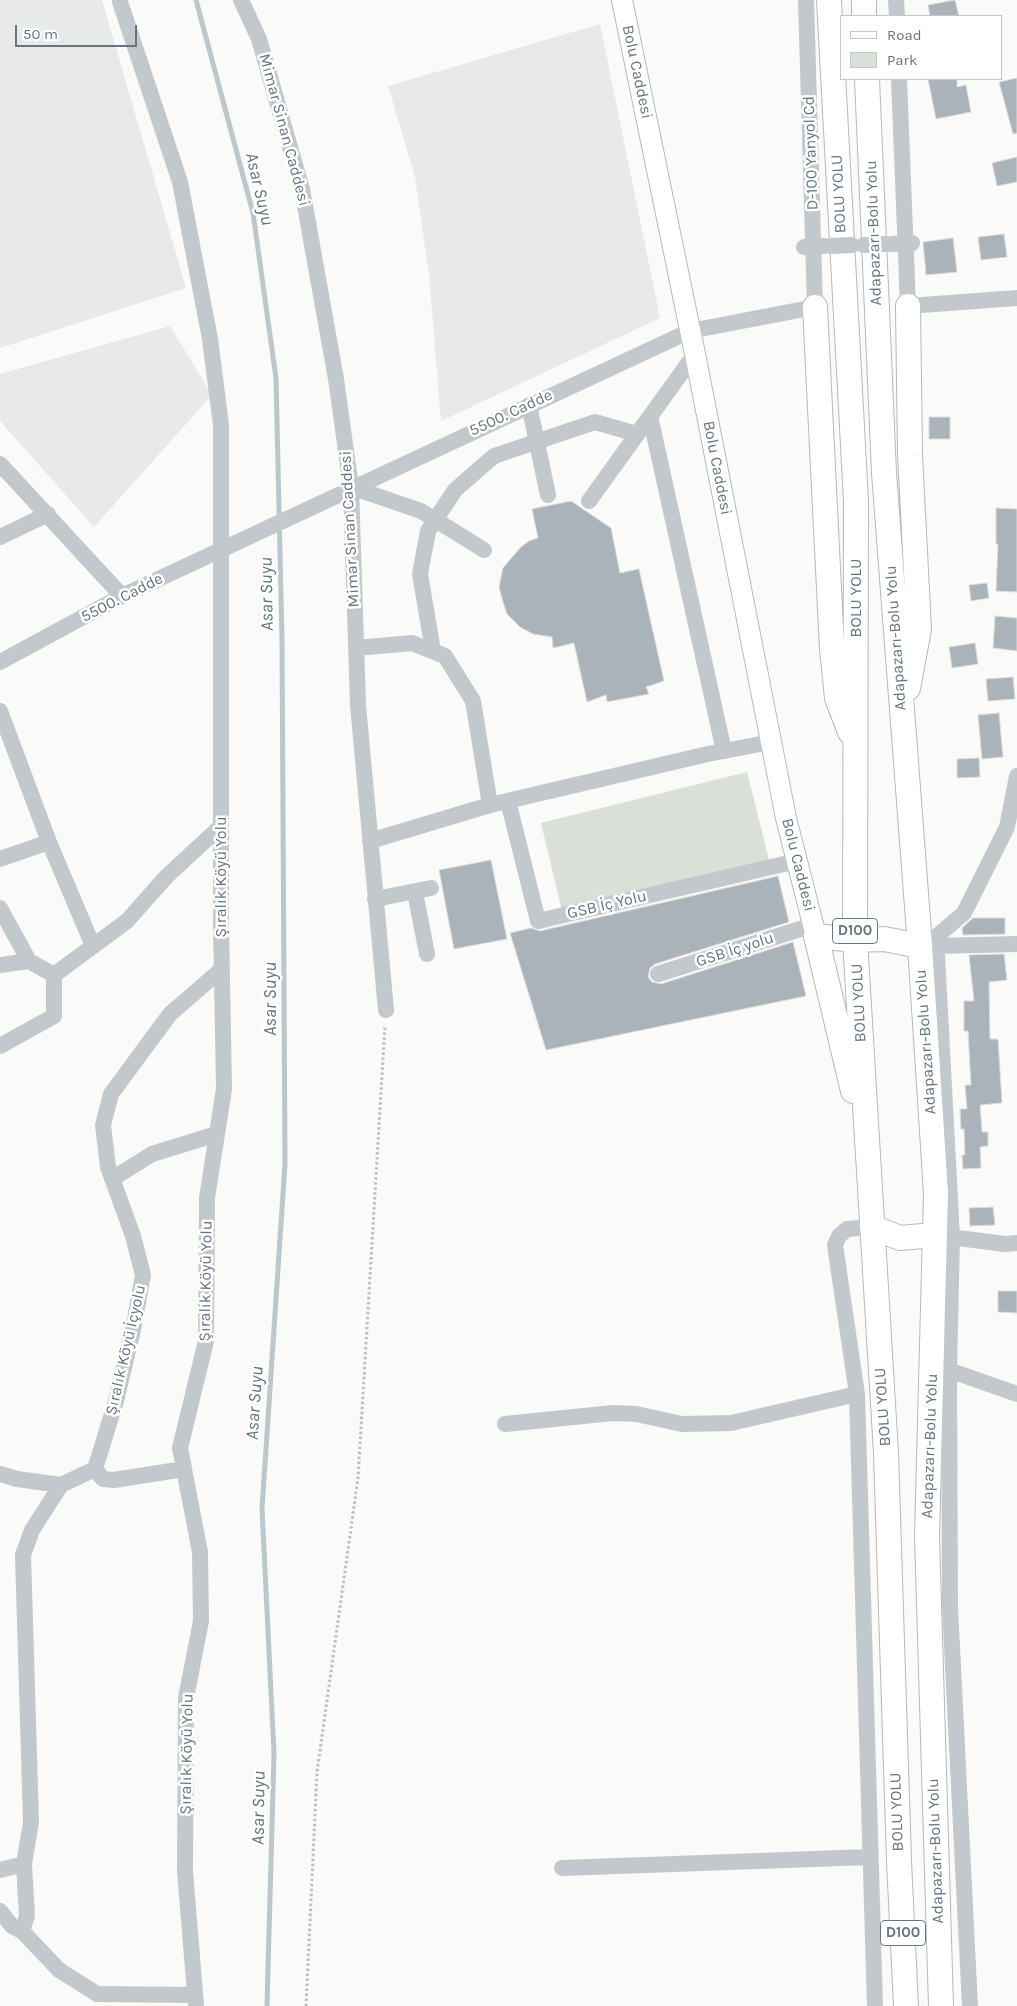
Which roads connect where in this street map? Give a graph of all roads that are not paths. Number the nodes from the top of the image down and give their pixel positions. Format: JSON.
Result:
{"nodes":[{"id":1,"x":241,"y":0,"type":"edge"},
{"id":2,"x":622,"y":0,"type":"edge"},
{"id":3,"x":806,"y":0,"type":"edge"},
{"id":4,"x":829,"y":0,"type":"edge"},
{"id":5,"x":864,"y":0,"type":"edge"},
{"id":6,"x":896,"y":0,"type":"edge"},
{"id":7,"x":120,"y":2,"type":"dead end"},
{"id":8,"x":864,"y":15,"type":"edge"},
{"id":9,"x":897,"y":15,"type":"edge"},
{"id":10,"x":867,"y":80,"type":"edge"},
{"id":11,"x":899,"y":80,"type":"edge"},
{"id":12,"x":912,"y":243,"type":"dead end"},
{"id":13,"x":804,"y":247,"type":"dead end"},
{"id":14,"x":1017,"y":298,"type":"edge"},
{"id":15,"x":816,"y":306,"type":"junction"},
{"id":16,"x":908,"y":306,"type":"junction"},
{"id":17,"x":690,"y":331,"type":"junction"},
{"id":18,"x":695,"y":354,"type":"junction"},
{"id":19,"x":529,"y":405,"type":"junction"},
{"id":20,"x":650,"y":416,"type":"junction"},
{"id":21,"x":638,"y":434,"type":"junction"},
{"id":22,"x":537,"y":442,"type":"junction"},
{"id":23,"x":0,"y":464,"type":"edge"},
{"id":24,"x":351,"y":488,"type":"junction"},
{"id":25,"x":548,"y":495,"type":"dead end"},
{"id":26,"x":589,"y":501,"type":"dead end"},
{"id":27,"x":48,"y":514,"type":"junction"},
{"id":28,"x":435,"y":520,"type":"junction"},
{"id":29,"x":0,"y":537,"type":"edge"},
{"id":30,"x":220,"y":550,"type":"junction"},
{"id":31,"x":484,"y":550,"type":"dead end"},
{"id":32,"x":122,"y":596,"type":"junction"},
{"id":33,"x":356,"y":648,"type":"junction"},
{"id":34,"x":433,"y":651,"type":"junction"},
{"id":35,"x":0,"y":662,"type":"edge"},
{"id":36,"x":0,"y":711,"type":"edge"},
{"id":37,"x":902,"y":719,"type":"junction"},
{"id":38,"x":771,"y":742,"type":"junction"},
{"id":39,"x":856,"y":749,"type":"junction"},
{"id":40,"x":724,"y":751,"type":"junction"},
{"id":41,"x":1017,"y":776,"type":"edge"},
{"id":42,"x":508,"y":801,"type":"junction"},
{"id":43,"x":490,"y":806,"type":"junction"},
{"id":44,"x":221,"y":826,"type":"junction"},
{"id":45,"x":370,"y":841,"type":"junction"},
{"id":46,"x":49,"y":842,"type":"junction"},
{"id":47,"x":0,"y":859,"type":"edge"},
{"id":48,"x":797,"y":861,"type":"junction"},
{"id":49,"x":375,"y":899,"type":"junction"},
{"id":50,"x":0,"y":908,"type":"edge"},
{"id":51,"x":814,"y":930,"type":"junction"},
{"id":52,"x":855,"y":940,"type":"junction"},
{"id":53,"x":930,"y":943,"type":"junction"},
{"id":54,"x":1017,"y":944,"type":"edge"},
{"id":55,"x":93,"y":946,"type":"junction"},
{"id":56,"x":427,"y":954,"type":"dead end"},
{"id":57,"x":29,"y":961,"type":"junction"},
{"id":58,"x":0,"y":965,"type":"edge"},
{"id":59,"x":222,"y":969,"type":"junction"},
{"id":60,"x":658,"y":974,"type":"dead end"},
{"id":61,"x":54,"y":975,"type":"junction"},
{"id":62,"x":386,"y":1010,"type":"road end"},
{"id":63,"x":0,"y":1046,"type":"edge"},
{"id":64,"x":217,"y":1134,"type":"junction"},
{"id":65,"x":868,"y":1151,"type":"junction"},
{"id":66,"x":112,"y":1179,"type":"junction"},
{"id":67,"x":872,"y":1227,"type":"junction"},
{"id":68,"x":943,"y":1236,"type":"junction"},
{"id":69,"x":1017,"y":1243,"type":"edge"},
{"id":70,"x":941,"y":1367,"type":"junction"},
{"id":71,"x":857,"y":1394,"type":"junction"},
{"id":72,"x":1017,"y":1394,"type":"edge"},
{"id":73,"x":505,"y":1424,"type":"dead end"},
{"id":74,"x":95,"y":1469,"type":"junction"},
{"id":75,"x":184,"y":1469,"type":"junction"},
{"id":76,"x":0,"y":1474,"type":"edge"},
{"id":77,"x":61,"y":1485,"type":"junction"},
{"id":78,"x":870,"y":1857,"type":"junction"},
{"id":79,"x":24,"y":1864,"type":"junction"},
{"id":80,"x":562,"y":1868,"type":"dead end"},
{"id":81,"x":0,"y":1870,"type":"edge"},
{"id":82,"x":0,"y":1911,"type":"edge"},
{"id":83,"x":22,"y":1931,"type":"junction"},
{"id":84,"x":195,"y":2000,"type":"edge"},
{"id":85,"x":875,"y":2006,"type":"edge"},
{"id":86,"x":906,"y":2006,"type":"edge"},
{"id":87,"x":941,"y":2006,"type":"edge"},
{"id":88,"x":970,"y":2006,"type":"edge"}],
"edges":[{"from":1,"to":24,"type":"street","name":"Mimar Sinan Caddesi"},
{"from":2,"to":17,"type":"main road","name":"Bolu Caddesi"},
{"from":3,"to":15,"type":"street","name":"D-100 Yanyol Cd"},
{"from":4,"to":39,"type":"highway","name":"BOLU YOLU","number":"D100"},
{"from":5,"to":8,"type":"highway"},
{"from":6,"to":9,"type":"street"},
{"from":7,"to":30,"type":"street","name":"Şıralık Köyü Yolu"},
{"from":10,"to":37,"type":"highway","name":"Adapazarı-Bolu Yolu"},
{"from":11,"to":16,"type":"street"},
{"from":12,"to":13,"type":"street","bridge":true},
{"from":14,"to":16,"type":"street"},
{"from":15,"to":17,"type":"street","name":"5500. Cadde"},
{"from":15,"to":39,"type":"highway"},
{"from":16,"to":37,"type":"highway"},
{"from":17,"to":18,"type":"main road","name":"Bolu Caddesi"},
{"from":17,"to":19,"type":"street","name":"5500. Cadde"},
{"from":18,"to":20,"type":"street"},
{"from":18,"to":38,"type":"main road","name":"Bolu Caddesi"},
{"from":19,"to":22,"type":"street"},
{"from":19,"to":24,"type":"street","name":"5500. Cadde"},
{"from":20,"to":21,"type":"street"},
{"from":20,"to":40,"type":"street"},
{"from":21,"to":22,"type":"street"},
{"from":21,"to":26,"type":"street"},
{"from":22,"to":25,"type":"street"},
{"from":22,"to":28,"type":"street"},
{"from":23,"to":27,"type":"street"},
{"from":24,"to":28,"type":"street"},
{"from":24,"to":30,"type":"street","name":"5500. Cadde"},
{"from":24,"to":33,"type":"street","name":"Mimar Sinan Caddesi"},
{"from":27,"to":29,"type":"street"},
{"from":27,"to":32,"type":"street"},
{"from":28,"to":31,"type":"street"},
{"from":28,"to":34,"type":"street"},
{"from":30,"to":32,"type":"street","name":"5500. Cadde"},
{"from":30,"to":44,"type":"street","name":"Şıralık Köyü Yolu"},
{"from":32,"to":35,"type":"street","name":"5500. Cadde"},
{"from":33,"to":34,"type":"street"},
{"from":33,"to":45,"type":"street","name":"Mimar Sinan Caddesi"},
{"from":34,"to":43,"type":"street"},
{"from":36,"to":46,"type":"street"},
{"from":37,"to":53,"type":"highway","name":"Adapazarı-Bolu Yolu"},
{"from":38,"to":40,"type":"street"},
{"from":38,"to":48,"type":"main road","name":"Bolu Caddesi"},
{"from":39,"to":52,"type":"highway","name":"BOLU YOLU","number":"D100"},
{"from":40,"to":42,"type":"street"},
{"from":41,"to":53,"type":"street"},
{"from":42,"to":43,"type":"street"},
{"from":42,"to":48,"type":"street","name":"GSB İç Yolu"},
{"from":43,"to":45,"type":"street"},
{"from":44,"to":55,"type":"street"},
{"from":44,"to":59,"type":"street","name":"Şıralık Köyü Yolu"},
{"from":45,"to":49,"type":"street","name":"Mimar Sinan Caddesi"},
{"from":46,"to":47,"type":"street"},
{"from":46,"to":55,"type":"street"},
{"from":48,"to":51,"type":"main road","name":"Bolu Caddesi"},
{"from":49,"to":56,"type":"street"},
{"from":49,"to":62,"type":"street","name":"Mimar Sinan Caddesi"},
{"from":50,"to":57,"type":"street"},
{"from":51,"to":52,"type":"highway"},
{"from":51,"to":60,"type":"street","name":"GSB İç yolu"},
{"from":51,"to":65,"type":"highway"},
{"from":52,"to":53,"type":"highway"},
{"from":52,"to":65,"type":"highway","name":"BOLU YOLU","number":"D100"},
{"from":53,"to":54,"type":"street"},
{"from":53,"to":68,"type":"highway","name":"Adapazarı-Bolu Yolu"},
{"from":55,"to":61,"type":"street"},
{"from":57,"to":58,"type":"street"},
{"from":57,"to":61,"type":"street"},
{"from":59,"to":64,"type":"street","name":"Şıralık Köyü Yolu"},
{"from":59,"to":66,"type":"street","name":"Şıralık Köyü İçyolu"},
{"from":61,"to":63,"type":"street"},
{"from":64,"to":66,"type":"street"},
{"from":64,"to":75,"type":"street","name":"Şıralık Köyü Yolu"},
{"from":65,"to":67,"type":"highway","name":"BOLU YOLU","number":"D100"},
{"from":66,"to":74,"type":"street","name":"Şıralık Köyü İçyolu"},
{"from":67,"to":68,"type":"highway"},
{"from":67,"to":71,"type":"street"},
{"from":67,"to":86,"type":"highway","name":"BOLU YOLU","number":"D100"},
{"from":68,"to":69,"type":"street"},
{"from":68,"to":70,"type":"highway","name":"Adapazarı-Bolu Yolu"},
{"from":70,"to":72,"type":"street"},
{"from":70,"to":87,"type":"highway","name":"Adapazarı-Bolu Yolu"},
{"from":70,"to":88,"type":"street"},
{"from":71,"to":73,"type":"street"},
{"from":71,"to":78,"type":"street"},
{"from":74,"to":75,"type":"street"},
{"from":74,"to":77,"type":"street"},
{"from":75,"to":84,"type":"street","name":"Şıralık Köyü Yolu"},
{"from":76,"to":77,"type":"street"},
{"from":77,"to":79,"type":"street"},
{"from":78,"to":80,"type":"street"},
{"from":78,"to":85,"type":"street"},
{"from":79,"to":81,"type":"street"},
{"from":79,"to":83,"type":"street"},
{"from":82,"to":83,"type":"street"},
{"from":83,"to":84,"type":"street"}]}
